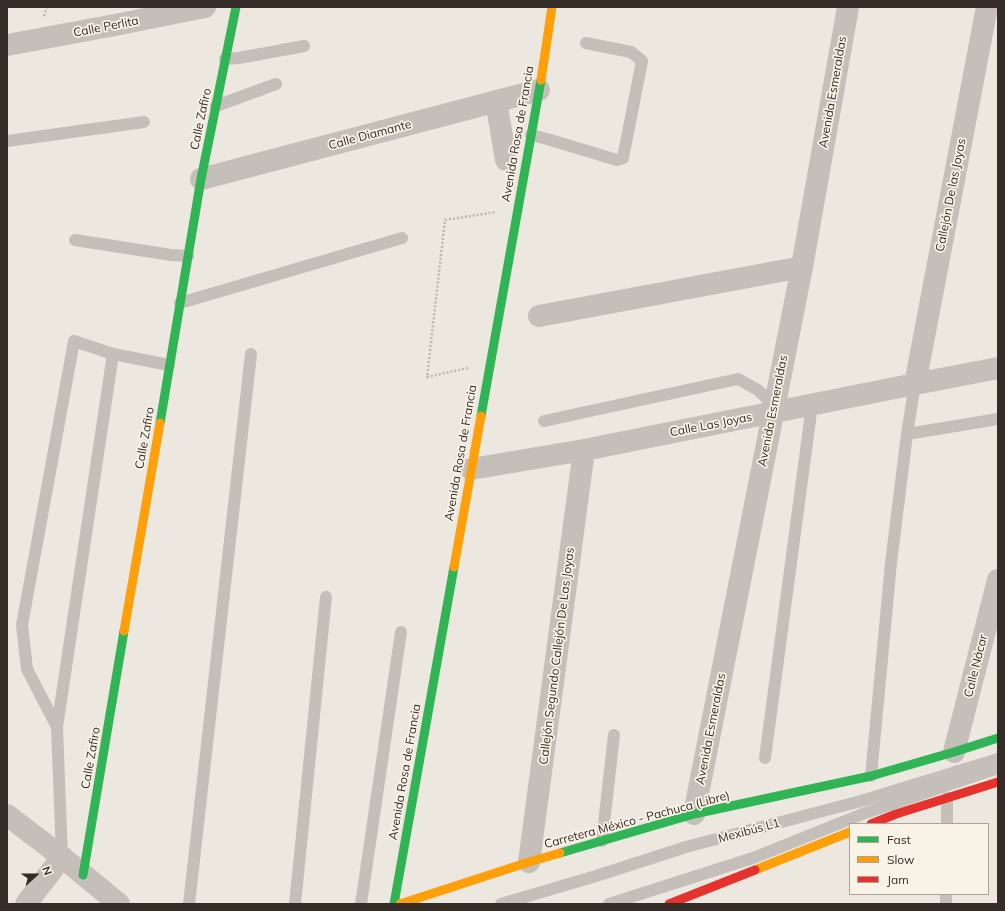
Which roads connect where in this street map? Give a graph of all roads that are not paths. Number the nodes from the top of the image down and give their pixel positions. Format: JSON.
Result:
{"nodes":[{"id":1,"x":205,"y":7,"type":"edge"},
{"id":2,"x":236,"y":7,"type":"edge"},
{"id":3,"x":552,"y":7,"type":"edge"},
{"id":4,"x":848,"y":7,"type":"edge"},
{"id":5,"x":987,"y":7,"type":"edge"},
{"id":6,"x":117,"y":16,"type":"edge"},
{"id":7,"x":586,"y":43,"type":"dead end"},
{"id":8,"x":7,"y":45,"type":"edge"},
{"id":9,"x":304,"y":46,"type":"dead end"},
{"id":10,"x":226,"y":59,"type":"junction"},
{"id":11,"x":276,"y":84,"type":"dead end"},
{"id":12,"x":539,"y":90,"type":"junction"},
{"id":13,"x":496,"y":102,"type":"junction"},
{"id":14,"x":216,"y":106,"type":"junction"},
{"id":15,"x":144,"y":122,"type":"dead end"},
{"id":16,"x":531,"y":135,"type":"junction"},
{"id":17,"x":7,"y":141,"type":"edge"},
{"id":18,"x":506,"y":160,"type":"dead end"},
{"id":19,"x":201,"y":179,"type":"junction"},
{"id":20,"x":402,"y":238,"type":"dead end"},
{"id":21,"x":75,"y":240,"type":"dead end"},
{"id":22,"x":188,"y":256,"type":"junction"},
{"id":23,"x":802,"y":267,"type":"junction"},
{"id":24,"x":180,"y":303,"type":"junction"},
{"id":25,"x":539,"y":316,"type":"dead end"},
{"id":26,"x":113,"y":354,"type":"junction"},
{"id":27,"x":252,"y":354,"type":"dead end"},
{"id":28,"x":169,"y":365,"type":"junction"},
{"id":29,"x":998,"y":368,"type":"edge"},
{"id":30,"x":915,"y":384,"type":"junction"},
{"id":31,"x":812,"y":405,"type":"junction"},
{"id":32,"x":773,"y":410,"type":"junction"},
{"id":33,"x":998,"y":419,"type":"edge"},
{"id":34,"x":544,"y":420,"type":"dead end"},
{"id":35,"x":907,"y":434,"type":"junction"},
{"id":36,"x":584,"y":450,"type":"junction"},
{"id":37,"x":471,"y":469,"type":"junction"},
{"id":38,"x":998,"y":580,"type":"edge"},
{"id":39,"x":326,"y":597,"type":"dead end"},
{"id":40,"x":401,"y":632,"type":"dead end"},
{"id":41,"x":57,"y":727,"type":"junction"},
{"id":42,"x":614,"y":735,"type":"dead end"},
{"id":43,"x":998,"y":738,"type":"edge"},
{"id":44,"x":954,"y":752,"type":"junction"},
{"id":45,"x":765,"y":758,"type":"dead end"},
{"id":46,"x":998,"y":759,"type":"edge"},
{"id":47,"x":998,"y":768,"type":"edge"},
{"id":48,"x":871,"y":776,"type":"junction"},
{"id":49,"x":998,"y":782,"type":"edge"},
{"id":50,"x":947,"y":798,"type":"junction"},
{"id":51,"x":694,"y":814,"type":"junction"},
{"id":52,"x":7,"y":815,"type":"edge"},
{"id":53,"x":874,"y":823,"type":"edge"},
{"id":54,"x":947,"y":823,"type":"edge"},
{"id":55,"x":849,"y":832,"type":"edge"},
{"id":56,"x":602,"y":841,"type":"junction"},
{"id":57,"x":62,"y":857,"type":"junction"},
{"id":58,"x":530,"y":862,"type":"junction"},
{"id":59,"x":83,"y":875,"type":"junction"},
{"id":60,"x":26,"y":904,"type":"edge"},
{"id":61,"x":120,"y":904,"type":"edge"},
{"id":62,"x":189,"y":904,"type":"edge"},
{"id":63,"x":294,"y":904,"type":"edge"},
{"id":64,"x":360,"y":904,"type":"edge"},
{"id":65,"x":394,"y":904,"type":"edge"},
{"id":66,"x":400,"y":904,"type":"edge"},
{"id":67,"x":501,"y":904,"type":"edge"},
{"id":68,"x":609,"y":904,"type":"edge"},
{"id":69,"x":669,"y":904,"type":"edge"}],
"edges":[{"from":1,"to":6,"type":"street","name":"Calle Perlita"},
{"from":2,"to":10,"type":"street","name":"Calle Zafiro"},
{"from":3,"to":12,"type":"street","name":"Avenida Rosa de Francia"},
{"from":4,"to":23,"type":"street","name":"Avenida Esmeraldas"},
{"from":5,"to":30,"type":"street","name":"Callejón De las Joyas"},
{"from":6,"to":8,"type":"street","name":"Calle Perlita"},
{"from":7,"to":16,"type":"lane"},
{"from":9,"to":10,"type":"lane"},
{"from":10,"to":14,"type":"street","name":"Calle Zafiro"},
{"from":11,"to":14,"type":"lane"},
{"from":12,"to":13,"type":"street","name":"Calle Diamante"},
{"from":12,"to":16,"type":"street","name":"Avenida Rosa de Francia"},
{"from":13,"to":18,"type":"street"},
{"from":13,"to":19,"type":"street","name":"Calle Diamante"},
{"from":14,"to":19,"type":"street","name":"Calle Zafiro"},
{"from":15,"to":17,"type":"lane"},
{"from":16,"to":37,"type":"street","name":"Avenida Rosa de Francia"},
{"from":19,"to":22,"type":"street","name":"Calle Zafiro"},
{"from":20,"to":24,"type":"lane"},
{"from":21,"to":22,"type":"lane"},
{"from":22,"to":24,"type":"street","name":"Calle Zafiro"},
{"from":23,"to":25,"type":"street"},
{"from":23,"to":32,"type":"street","name":"Avenida Esmeraldas"},
{"from":24,"to":28,"type":"street","name":"Calle Zafiro"},
{"from":26,"to":28,"type":"lane"},
{"from":26,"to":41,"type":"lane"},
{"from":26,"to":41,"type":"lane"},
{"from":27,"to":62,"type":"lane"},
{"from":28,"to":59,"type":"street","name":"Calle Zafiro"},
{"from":29,"to":30,"type":"street","name":"Calle Las Joyas"},
{"from":30,"to":31,"type":"street","name":"Calle Las Joyas"},
{"from":30,"to":35,"type":"lane"},
{"from":31,"to":32,"type":"street","name":"Calle Las Joyas"},
{"from":31,"to":45,"type":"lane"},
{"from":32,"to":34,"type":"lane"},
{"from":32,"to":36,"type":"street","name":"Calle Las Joyas"},
{"from":32,"to":51,"type":"street","name":"Avenida Esmeraldas"},
{"from":33,"to":35,"type":"lane"},
{"from":35,"to":48,"type":"lane"},
{"from":36,"to":37,"type":"street","name":"Calle Las Joyas"},
{"from":36,"to":58,"type":"street","name":"Callejón Segundo Callejón De Las Joyas"},
{"from":37,"to":65,"type":"street","name":"Avenida Rosa de Francia"},
{"from":38,"to":44,"type":"street","name":"Calle Nácar"},
{"from":39,"to":63,"type":"lane"},
{"from":40,"to":64,"type":"lane"},
{"from":41,"to":57,"type":"lane"},
{"from":42,"to":56,"type":"lane"},
{"from":43,"to":44,"type":"street","name":"Carretera México - Pachuca (Libre)"},
{"from":44,"to":48,"type":"street","name":"Carretera México - Pachuca (Libre)"},
{"from":46,"to":67,"type":"lane","name":"Mexibús L1"},
{"from":47,"to":68,"type":"lane","name":"Mexibús L1"},
{"from":48,"to":51,"type":"street","name":"Carretera México - Pachuca (Libre)"},
{"from":49,"to":50,"type":"street"},
{"from":50,"to":53,"type":"street"},
{"from":50,"to":54,"type":"lane"},
{"from":51,"to":56,"type":"street","name":"Carretera México - Pachuca (Libre)"},
{"from":52,"to":57,"type":"street"},
{"from":55,"to":69,"type":"street"},
{"from":56,"to":58,"type":"street","name":"Carretera México - Pachuca (Libre)"},
{"from":57,"to":59,"type":"street"},
{"from":57,"to":60,"type":"street"},
{"from":58,"to":66,"type":"street","name":"Carretera México - Pachuca (Libre)"},
{"from":59,"to":61,"type":"street"}]}
